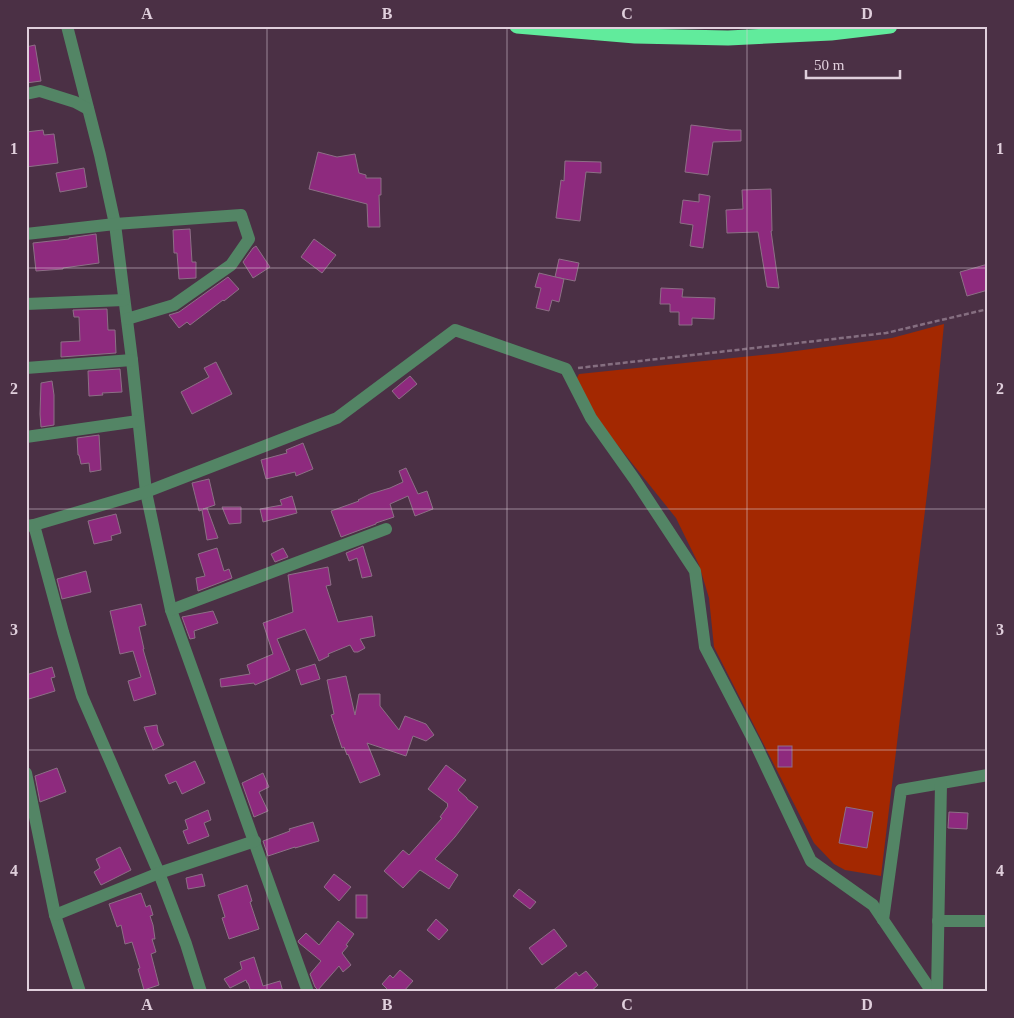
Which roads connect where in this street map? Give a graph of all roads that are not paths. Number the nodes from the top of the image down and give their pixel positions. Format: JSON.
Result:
{"nodes":[{"id":1,"x":517,"y":26,"type":"edge"},
{"id":2,"x":890,"y":26,"type":"edge"},
{"id":3,"x":67,"y":27,"type":"edge"},
{"id":4,"x":26,"y":94,"type":"edge"},
{"id":5,"x":88,"y":109,"type":"junction"},
{"id":6,"x":115,"y":224,"type":"junction"},
{"id":7,"x":26,"y":234,"type":"edge"},
{"id":8,"x":124,"y":300,"type":"junction"},
{"id":9,"x":26,"y":304,"type":"edge"},
{"id":10,"x":127,"y":319,"type":"junction"},
{"id":11,"x":132,"y":360,"type":"junction"},
{"id":12,"x":26,"y":368,"type":"edge"},
{"id":13,"x":138,"y":421,"type":"junction"},
{"id":14,"x":26,"y":436,"type":"edge"},
{"id":15,"x":146,"y":492,"type":"junction"},
{"id":16,"x":30,"y":525,"type":"edge"},
{"id":17,"x":386,"y":529,"type":"dead end"},
{"id":18,"x":171,"y":610,"type":"junction"},
{"id":19,"x":26,"y":773,"type":"edge"},
{"id":20,"x":988,"y":775,"type":"edge"},
{"id":21,"x":941,"y":784,"type":"junction"},
{"id":22,"x":255,"y":841,"type":"junction"},
{"id":23,"x":159,"y":873,"type":"junction"},
{"id":24,"x":55,"y":915,"type":"junction"},
{"id":25,"x":882,"y":920,"type":"junction"},
{"id":26,"x":938,"y":921,"type":"junction"},
{"id":27,"x":988,"y":921,"type":"edge"},
{"id":28,"x":80,"y":992,"type":"edge"},
{"id":29,"x":201,"y":992,"type":"edge"},
{"id":30,"x":308,"y":992,"type":"edge"},
{"id":31,"x":932,"y":992,"type":"edge"},
{"id":32,"x":937,"y":992,"type":"edge"}],
"edges":[{"from":1,"to":2,"type":"highway"},
{"from":3,"to":5,"type":"street"},
{"from":4,"to":5,"type":"street"},
{"from":5,"to":6,"type":"street"},
{"from":6,"to":7,"type":"street"},
{"from":6,"to":8,"type":"street"},
{"from":6,"to":10,"type":"street"},
{"from":8,"to":9,"type":"street"},
{"from":8,"to":10,"type":"street"},
{"from":10,"to":11,"type":"street"},
{"from":11,"to":12,"type":"street"},
{"from":11,"to":13,"type":"street"},
{"from":13,"to":14,"type":"street"},
{"from":13,"to":15,"type":"street"},
{"from":15,"to":16,"type":"street"},
{"from":15,"to":18,"type":"street"},
{"from":15,"to":25,"type":"street"},
{"from":16,"to":23,"type":"street"},
{"from":17,"to":18,"type":"street"},
{"from":18,"to":22,"type":"street"},
{"from":19,"to":24,"type":"street"},
{"from":20,"to":21,"type":"street"},
{"from":21,"to":25,"type":"street"},
{"from":21,"to":26,"type":"street"},
{"from":22,"to":23,"type":"street"},
{"from":22,"to":30,"type":"street"},
{"from":23,"to":24,"type":"street"},
{"from":23,"to":29,"type":"street"},
{"from":24,"to":28,"type":"street"},
{"from":25,"to":31,"type":"street"},
{"from":26,"to":27,"type":"street"},
{"from":26,"to":32,"type":"street"}]}
